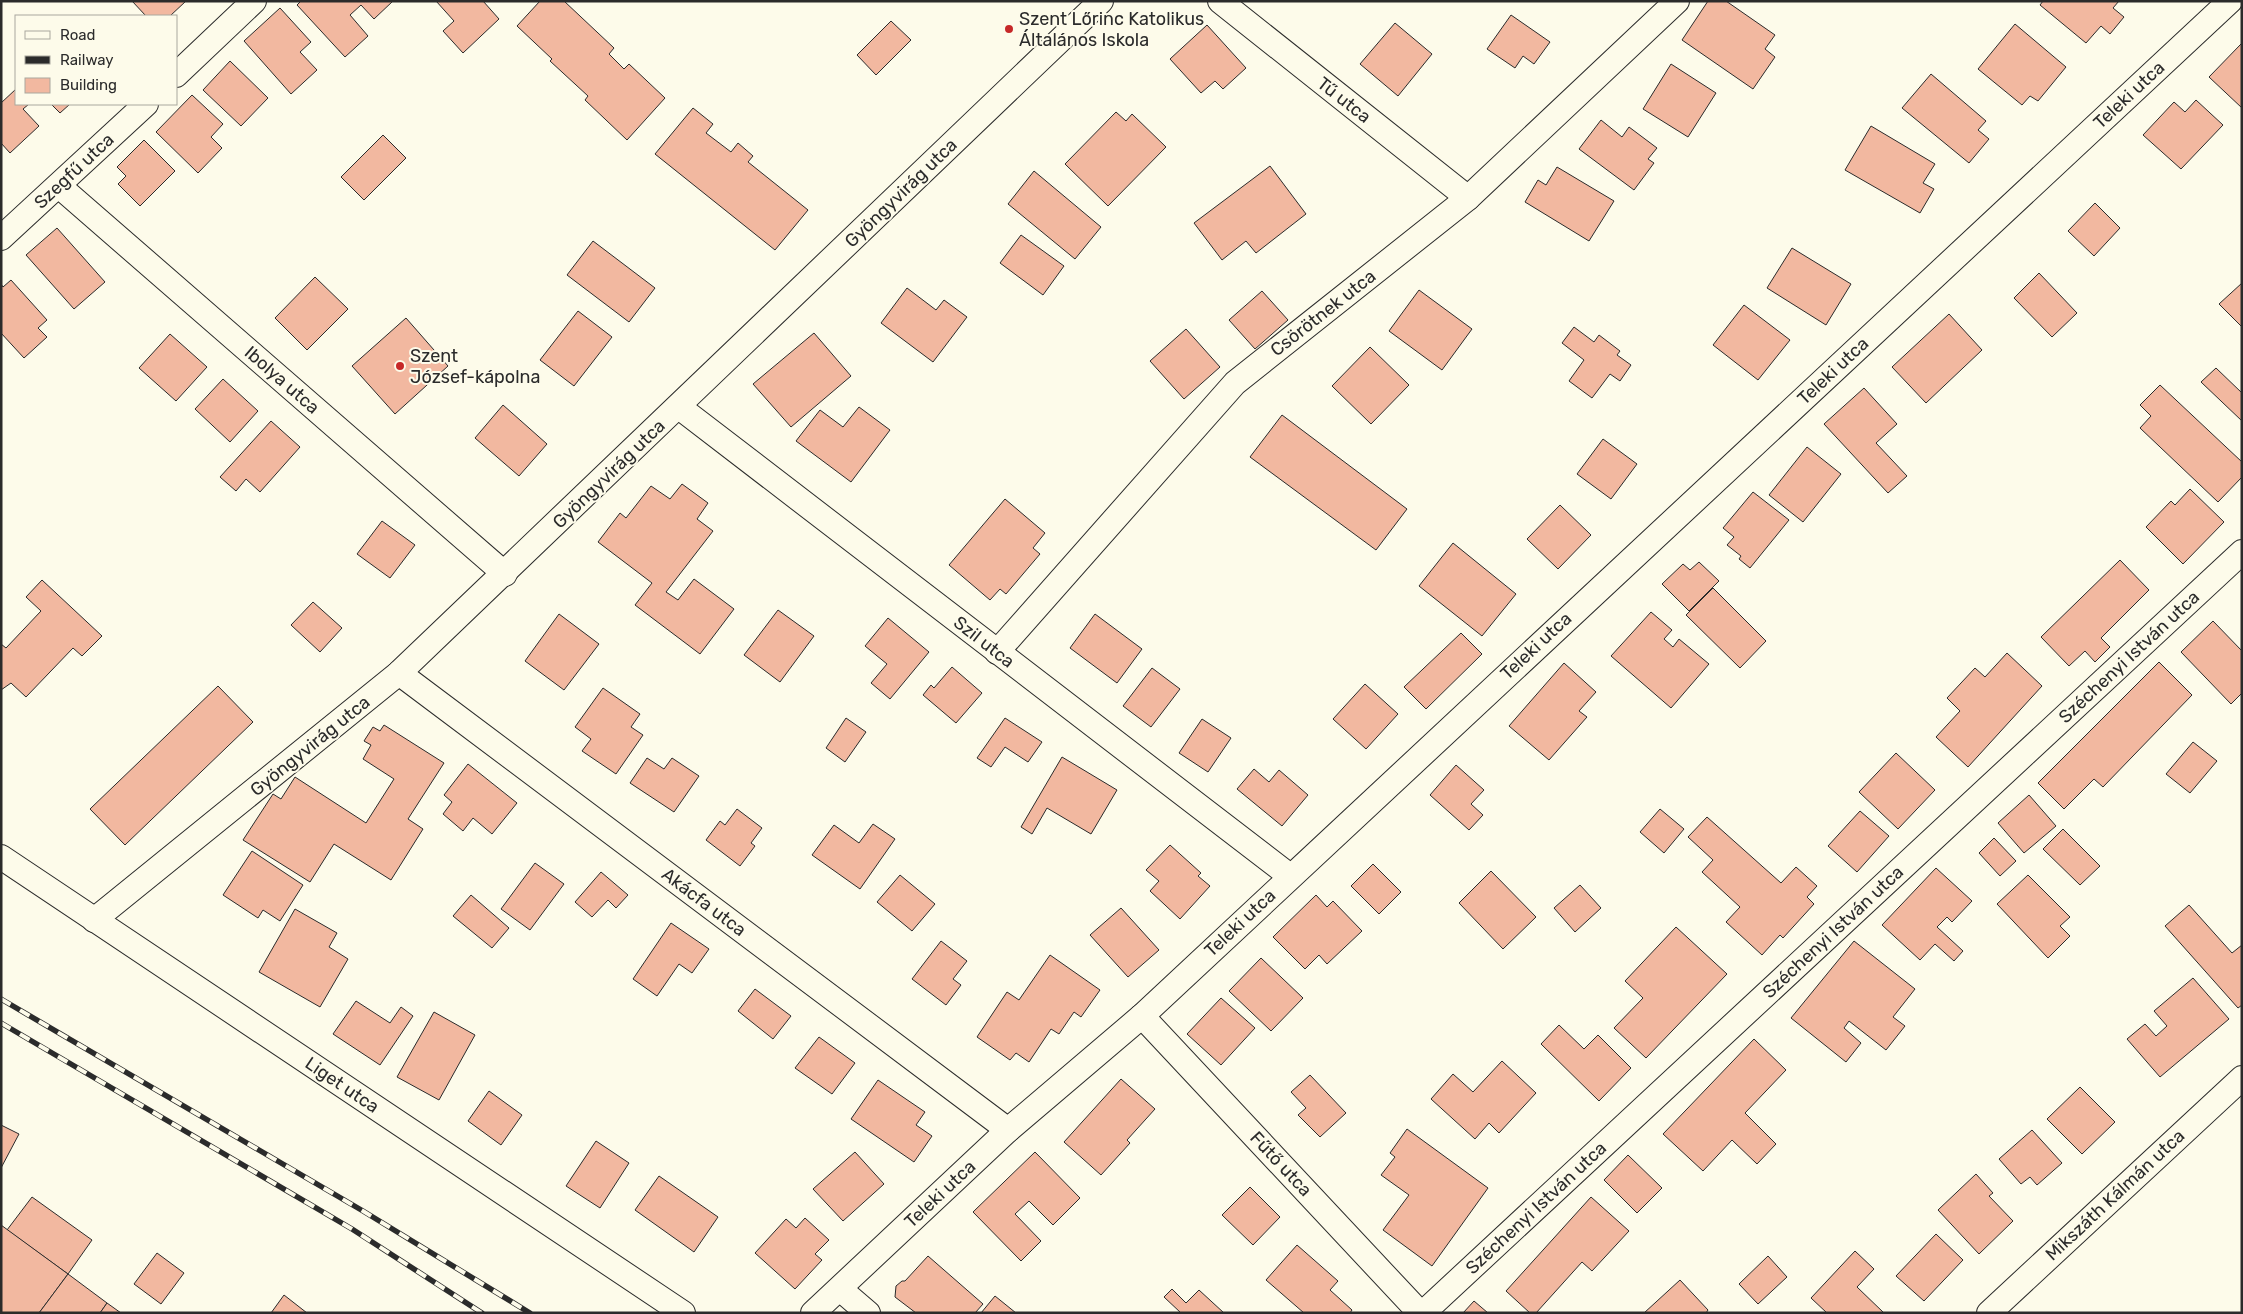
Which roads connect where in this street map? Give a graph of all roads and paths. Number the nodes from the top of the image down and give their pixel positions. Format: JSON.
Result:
{"nodes":[{"id":1,"x":254,"y":1,"type":"edge"},
{"id":2,"x":1101,"y":1,"type":"edge"},
{"id":3,"x":1220,"y":1,"type":"edge"},
{"id":4,"x":1677,"y":1,"type":"edge"},
{"id":5,"x":2230,"y":1,"type":"edge"},
{"id":6,"x":178,"y":73,"type":"edge"},
{"id":7,"x":145,"y":105,"type":"edge"},
{"id":8,"x":59,"y":186,"type":"junction"},
{"id":9,"x":1468,"y":198,"type":"junction"},
{"id":10,"x":1,"y":238,"type":"edge"},
{"id":11,"x":679,"y":407,"type":"junction"},
{"id":12,"x":2242,"y":552,"type":"edge"},
{"id":13,"x":505,"y":574,"type":"junction"},
{"id":14,"x":996,"y":652,"type":"junction"},
{"id":15,"x":399,"y":674,"type":"junction"},
{"id":16,"x":1,"y":857,"type":"edge"},
{"id":17,"x":1290,"y":876,"type":"junction"},
{"id":18,"x":94,"y":920,"type":"junction"},
{"id":19,"x":1142,"y":1016,"type":"junction"},
{"id":20,"x":2242,"y":1078,"type":"edge"},
{"id":21,"x":1008,"y":1130,"type":"junction"},
{"id":22,"x":840,"y":1289,"type":"junction"},
{"id":23,"x":683,"y":1313,"type":"edge"},
{"id":24,"x":813,"y":1313,"type":"edge"},
{"id":25,"x":868,"y":1313,"type":"edge"},
{"id":26,"x":1422,"y":1313,"type":"edge"},
{"id":27,"x":1989,"y":1313,"type":"edge"}],
"edges":[{"from":1,"to":6,"type":"street"},
{"from":2,"to":11,"type":"street","name":"Gyöngyvirág utca"},
{"from":3,"to":9,"type":"street","name":"Tű utca"},
{"from":4,"to":9,"type":"street","name":"Csörötnek utca"},
{"from":5,"to":17,"type":"street","name":"Teleki utca"},
{"from":7,"to":8,"type":"street","name":"Szegfű utca"},
{"from":8,"to":10,"type":"street","name":"Szegfű utca"},
{"from":8,"to":13,"type":"street","name":"Ibolya utca"},
{"from":9,"to":14,"type":"street","name":"Csörötnek utca"},
{"from":11,"to":13,"type":"street","name":"Gyöngyvirág utca"},
{"from":11,"to":14,"type":"street","name":"Szil utca"},
{"from":12,"to":26,"type":"street","name":"Széchenyi István utca"},
{"from":13,"to":15,"type":"street","name":"Gyöngyvirág utca"},
{"from":14,"to":17,"type":"street","name":"Szil utca"},
{"from":15,"to":18,"type":"street","name":"Gyöngyvirág utca"},
{"from":15,"to":21,"type":"street","name":"Akácfa utca"},
{"from":16,"to":18,"type":"street","name":"Liget utca"},
{"from":17,"to":19,"type":"street","name":"Teleki utca"},
{"from":18,"to":23,"type":"street","name":"Liget utca"},
{"from":19,"to":21,"type":"street","name":"Teleki utca"},
{"from":19,"to":26,"type":"street","name":"Fűtő utca"},
{"from":20,"to":27,"type":"street","name":"Mikszáth Kálmán utca"},
{"from":21,"to":22,"type":"street","name":"Teleki utca"},
{"from":22,"to":24,"type":"street"},
{"from":22,"to":25,"type":"street"}]}
